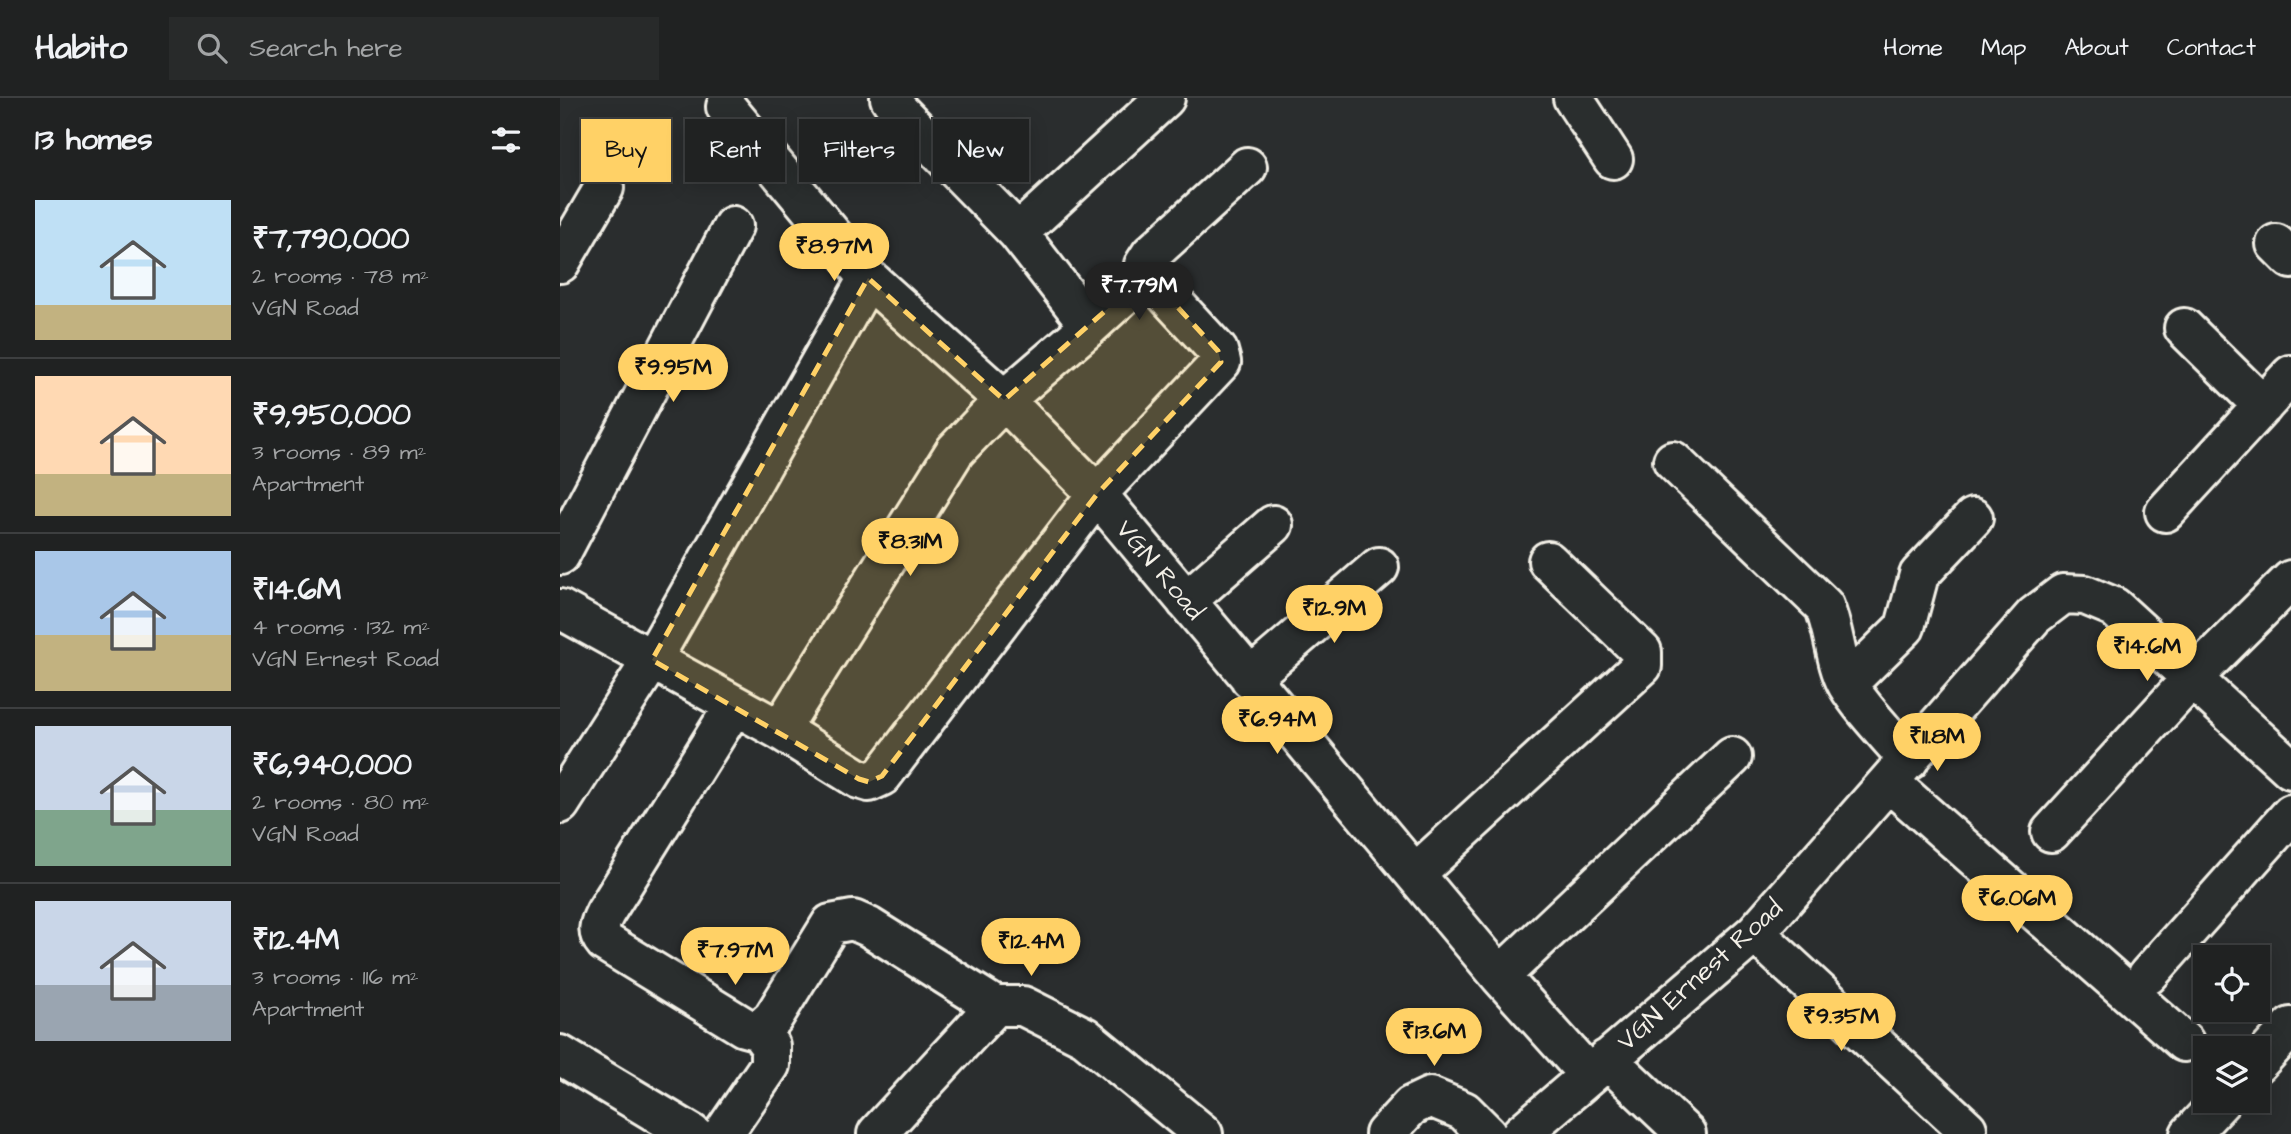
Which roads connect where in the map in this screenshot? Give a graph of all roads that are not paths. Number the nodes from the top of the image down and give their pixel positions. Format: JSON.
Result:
{"nodes":[{"id":1,"x":890,"y":98,"type":"edge"},
{"id":2,"x":1164,"y":98,"type":"edge"},
{"id":3,"x":1573,"y":98,"type":"edge"},
{"id":4,"x":726,"y":107,"type":"dead end"},
{"id":5,"x":1614,"y":159,"type":"dead end"},
{"id":6,"x":1247,"y":167,"type":"dead end"},
{"id":7,"x":604,"y":188,"type":"dead end"},
{"id":8,"x":733,"y":226,"type":"dead end"},
{"id":9,"x":1018,"y":233,"type":"junction"},
{"id":10,"x":560,"y":263,"type":"edge"},
{"id":11,"x":1147,"y":274,"type":"junction"},
{"id":12,"x":868,"y":278,"type":"junction"},
{"id":13,"x":1090,"y":326,"type":"junction"},
{"id":14,"x":2184,"y":328,"type":"dead end"},
{"id":15,"x":2291,"y":375,"type":"edge"},
{"id":16,"x":1004,"y":400,"type":"junction"},
{"id":17,"x":2263,"y":406,"type":"junction"},
{"id":18,"x":1673,"y":461,"type":"dead end"},
{"id":19,"x":1097,"y":494,"type":"junction"},
{"id":20,"x":2165,"y":512,"type":"dead end"},
{"id":21,"x":1973,"y":518,"type":"dead end"},
{"id":22,"x":1273,"y":526,"type":"dead end"},
{"id":23,"x":560,"y":555,"type":"edge"},
{"id":24,"x":1548,"y":561,"type":"dead end"},
{"id":25,"x":1379,"y":567,"type":"dead end"},
{"id":26,"x":2291,"y":580,"type":"edge"},
{"id":27,"x":1186,"y":601,"type":"junction"},
{"id":28,"x":560,"y":609,"type":"edge"},
{"id":29,"x":652,"y":660,"type":"junction"},
{"id":30,"x":1250,"y":678,"type":"junction"},
{"id":31,"x":2192,"y":678,"type":"junction"},
{"id":32,"x":1847,"y":684,"type":"junction"},
{"id":33,"x":734,"y":706,"type":"junction"},
{"id":34,"x":780,"y":730,"type":"junction"},
{"id":35,"x":1732,"y":757,"type":"dead end"},
{"id":36,"x":2291,"y":769,"type":"edge"},
{"id":37,"x":1900,"y":772,"type":"junction"},
{"id":38,"x":560,"y":804,"type":"edge"},
{"id":39,"x":2291,"y":814,"type":"edge"},
{"id":40,"x":2051,"y":832,"type":"dead end"},
{"id":41,"x":1415,"y":874,"type":"junction"},
{"id":42,"x":1755,"y":933,"type":"junction"},
{"id":43,"x":2148,"y":975,"type":"dead end"},
{"id":44,"x":1500,"y":976,"type":"junction"},
{"id":45,"x":995,"y":1006,"type":"junction"},
{"id":46,"x":2291,"y":1027,"type":"edge"},
{"id":47,"x":759,"y":1031,"type":"junction"},
{"id":48,"x":2184,"y":1042,"type":"dead end"},
{"id":49,"x":2270,"y":1050,"type":"edge"},
{"id":50,"x":560,"y":1055,"type":"edge"},
{"id":51,"x":1598,"y":1067,"type":"junction"},
{"id":52,"x":2210,"y":1113,"type":"edge"},
{"id":53,"x":1968,"y":1129,"type":"dead end"},
{"id":54,"x":692,"y":1134,"type":"edge"},
{"id":55,"x":723,"y":1134,"type":"edge"},
{"id":56,"x":877,"y":1134,"type":"edge"},
{"id":57,"x":1203,"y":1134,"type":"edge"},
{"id":58,"x":1385,"y":1134,"type":"edge"},
{"id":59,"x":1486,"y":1134,"type":"edge"},
{"id":60,"x":1521,"y":1134,"type":"edge"},
{"id":61,"x":1686,"y":1134,"type":"edge"},
{"id":62,"x":2190,"y":1134,"type":"edge"}],
"edges":[{"from":1,"to":9,"type":"street"},
{"from":2,"to":9,"type":"street"},
{"from":3,"to":5,"type":"street"},
{"from":4,"to":12,"type":"street","name":"VGN Road"},
{"from":6,"to":11,"type":"street"},
{"from":7,"to":10,"type":"street"},
{"from":8,"to":23,"type":"street"},
{"from":9,"to":13,"type":"street"},
{"from":11,"to":13,"type":"street"},
{"from":11,"to":19,"type":"street"},
{"from":12,"to":16,"type":"street","name":"VGN Road"},
{"from":12,"to":29,"type":"street"},
{"from":13,"to":16,"type":"street"},
{"from":14,"to":17,"type":"street"},
{"from":15,"to":17,"type":"street"},
{"from":16,"to":19,"type":"street","name":"VGN Road"},
{"from":16,"to":34,"type":"street"},
{"from":17,"to":20,"type":"street"},
{"from":18,"to":32,"type":"street"},
{"from":19,"to":27,"type":"street","name":"VGN Road"},
{"from":19,"to":34,"type":"street"},
{"from":21,"to":32,"type":"street"},
{"from":22,"to":27,"type":"street"},
{"from":24,"to":41,"type":"street"},
{"from":25,"to":30,"type":"street"},
{"from":26,"to":31,"type":"street"},
{"from":27,"to":30,"type":"street","name":"VGN Road"},
{"from":28,"to":29,"type":"street"},
{"from":29,"to":33,"type":"street"},
{"from":29,"to":38,"type":"street"},
{"from":30,"to":41,"type":"street","name":"VGN Road"},
{"from":31,"to":36,"type":"street","name":"VGN Ernest Road"},
{"from":31,"to":37,"type":"street","name":"VGN Ernest Road"},
{"from":31,"to":40,"type":"street"},
{"from":32,"to":37,"type":"street"},
{"from":33,"to":34,"type":"street"},
{"from":33,"to":47,"type":"street"},
{"from":35,"to":44,"type":"street"},
{"from":37,"to":42,"type":"street","name":"VGN Ernest Road"},
{"from":37,"to":48,"type":"street"},
{"from":39,"to":43,"type":"street"},
{"from":41,"to":44,"type":"street","name":"VGN Road"},
{"from":42,"to":51,"type":"street","name":"VGN Ernest Road"},
{"from":42,"to":53,"type":"street"},
{"from":44,"to":51,"type":"street","name":"VGN Road"},
{"from":45,"to":47,"type":"street"},
{"from":45,"to":56,"type":"street"},
{"from":45,"to":57,"type":"street"},
{"from":46,"to":49,"type":"street"},
{"from":47,"to":55,"type":"street"},
{"from":50,"to":54,"type":"street"},
{"from":51,"to":60,"type":"street","name":"VGN Ernest Road"},
{"from":51,"to":61,"type":"street","name":"VGN Road"},
{"from":52,"to":62,"type":"street"},
{"from":58,"to":59,"type":"street"}]}
